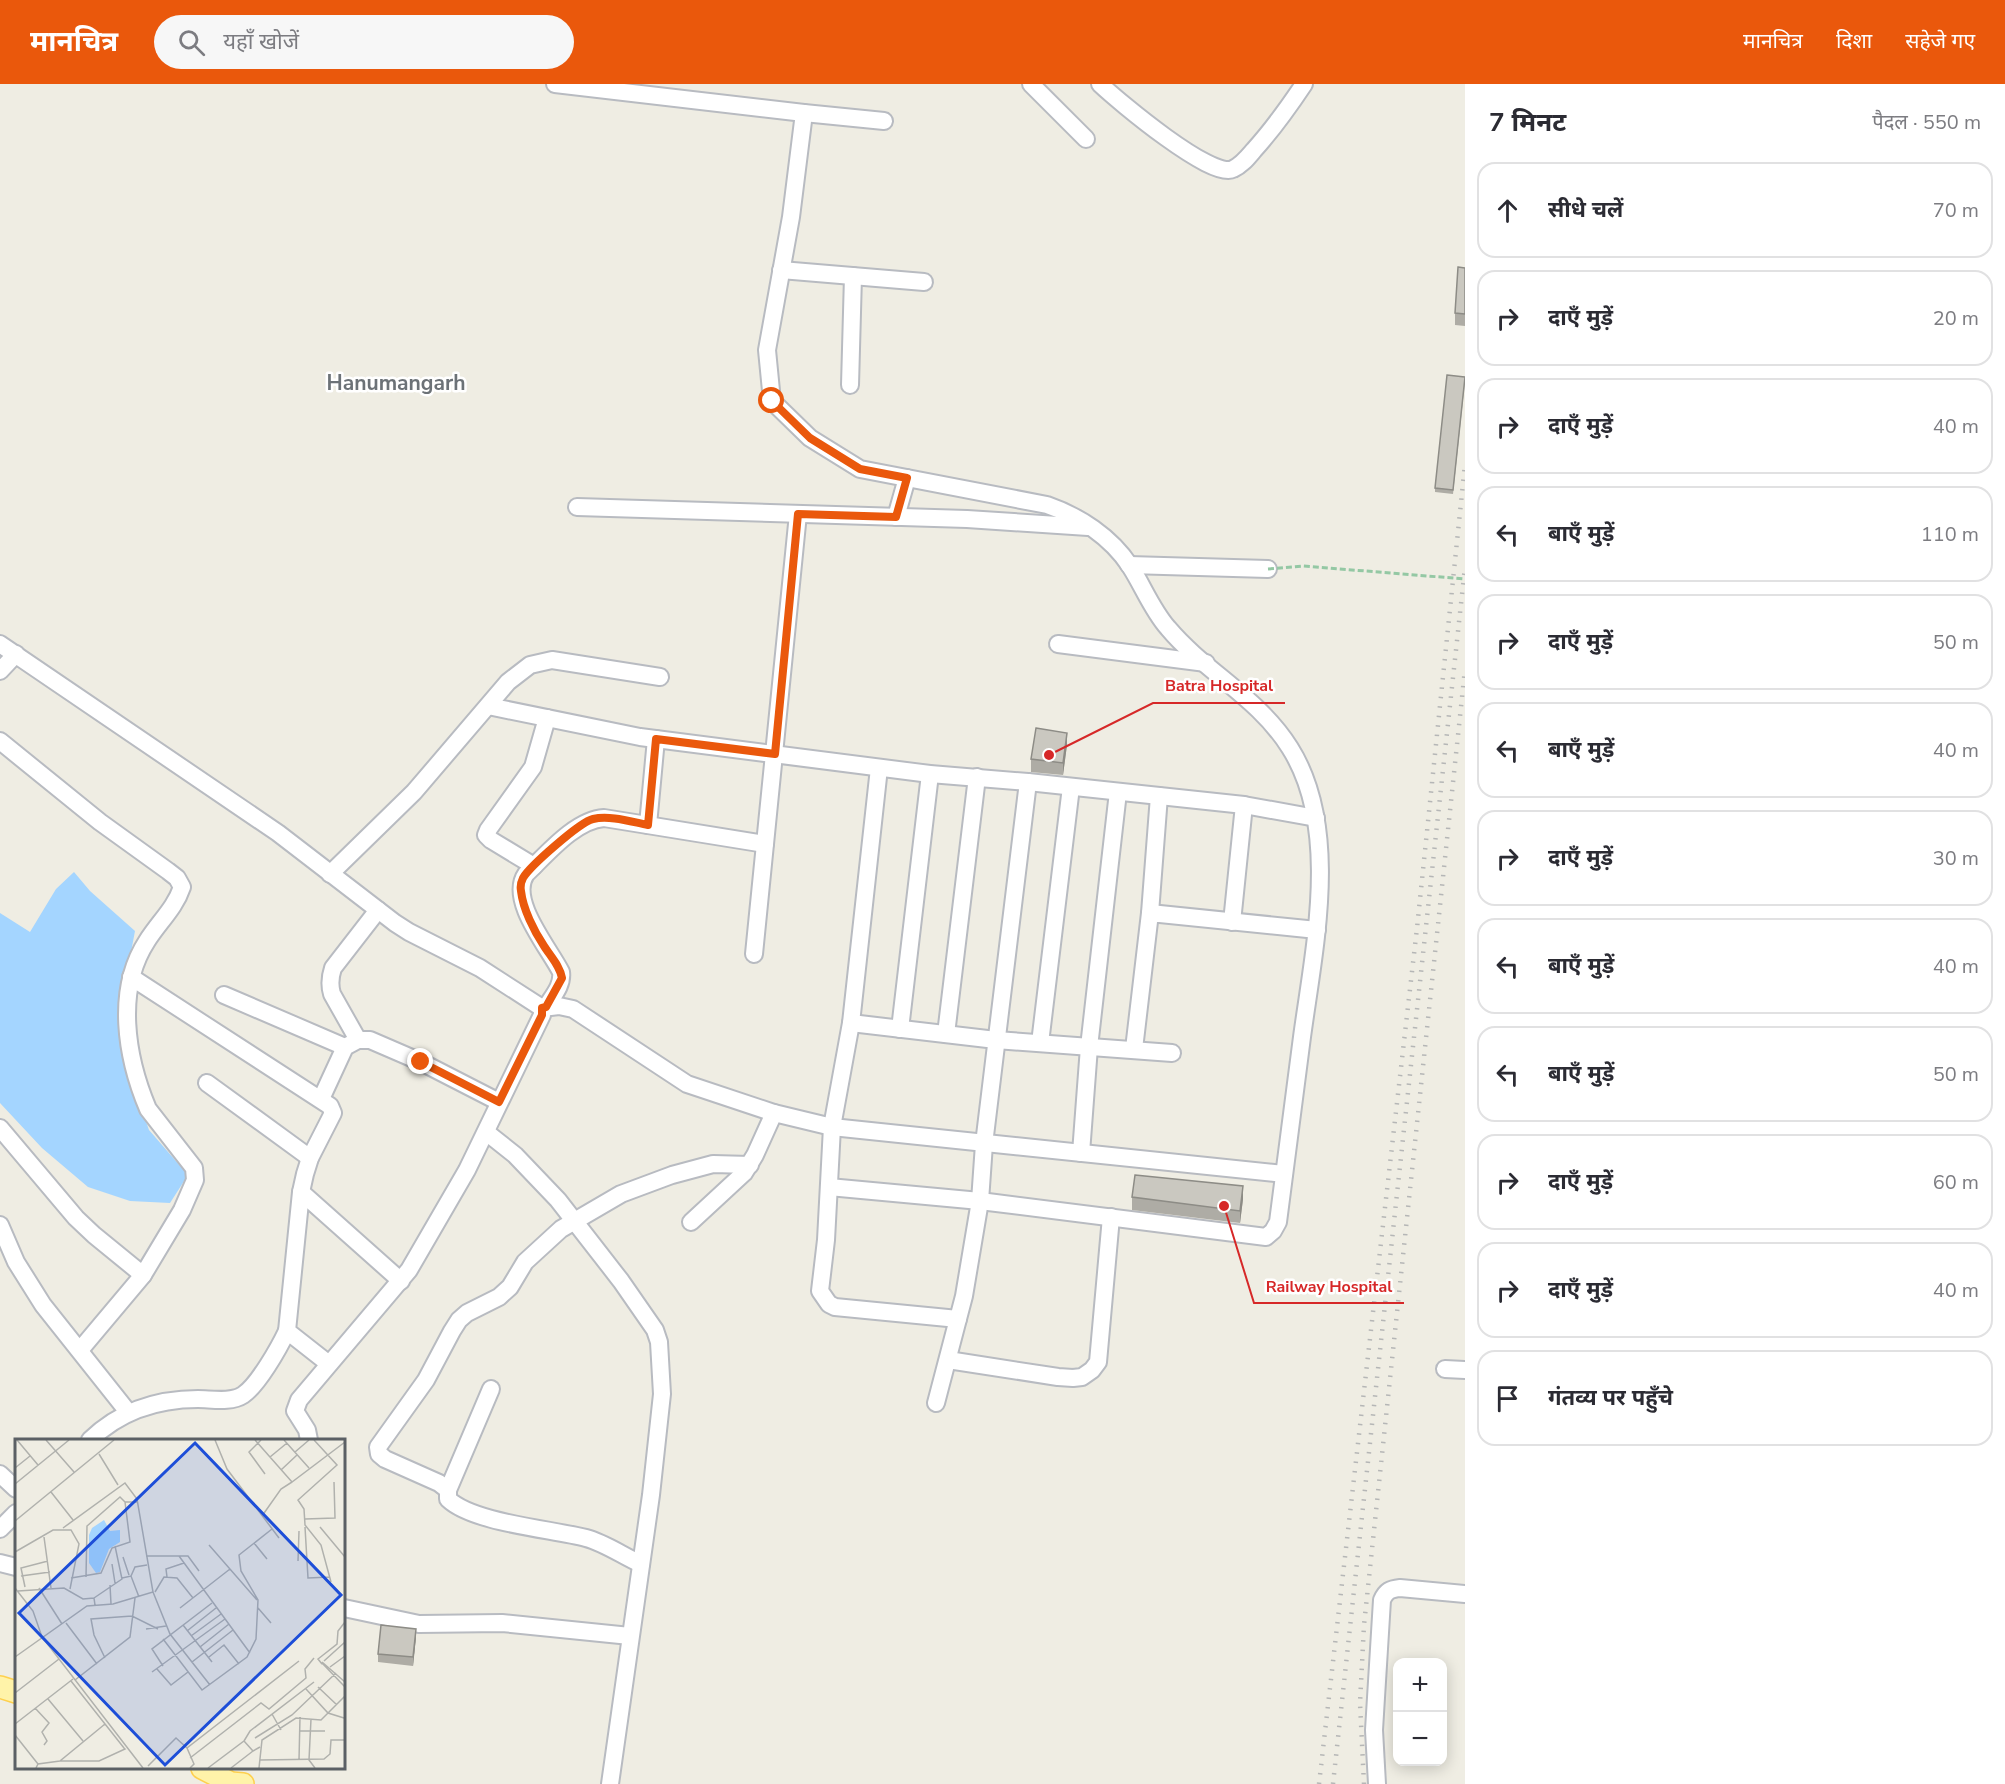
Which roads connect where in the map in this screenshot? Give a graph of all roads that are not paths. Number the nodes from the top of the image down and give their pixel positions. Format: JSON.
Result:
{"nodes":[{"id":1,"x":555,"y":84,"type":"edge"},
{"id":2,"x":1030,"y":84,"type":"edge"},
{"id":3,"x":1100,"y":84,"type":"edge"},
{"id":4,"x":1304,"y":84,"type":"edge"},
{"id":5,"x":687,"y":92,"type":"edge"},
{"id":6,"x":804,"y":113,"type":"junction"},
{"id":7,"x":884,"y":120,"type":"dead end"},
{"id":8,"x":1086,"y":139,"type":"dead end"},
{"id":9,"x":781,"y":270,"type":"junction"},
{"id":10,"x":853,"y":276,"type":"junction"},
{"id":11,"x":924,"y":282,"type":"dead end"},
{"id":12,"x":850,"y":385,"type":"dead end"},
{"id":13,"x":907,"y":478,"type":"junction"},
{"id":14,"x":577,"y":507,"type":"dead end"},
{"id":15,"x":798,"y":514,"type":"junction"},
{"id":16,"x":896,"y":517,"type":"junction"},
{"id":17,"x":1091,"y":527,"type":"junction"},
{"id":18,"x":1129,"y":565,"type":"junction"},
{"id":19,"x":1268,"y":569,"type":"road end"},
{"id":20,"x":0,"y":644,"type":"edge"},
{"id":21,"x":1058,"y":644,"type":"dead end"},
{"id":22,"x":16,"y":654,"type":"junction"},
{"id":23,"x":1206,"y":663,"type":"junction"},
{"id":24,"x":0,"y":671,"type":"edge"},
{"id":25,"x":660,"y":677,"type":"dead end"},
{"id":26,"x":488,"y":706,"type":"junction"},
{"id":27,"x":547,"y":718,"type":"junction"},
{"id":28,"x":656,"y":739,"type":"junction"},
{"id":29,"x":0,"y":741,"type":"edge"},
{"id":30,"x":775,"y":754,"type":"junction"},
{"id":31,"x":879,"y":768,"type":"junction"},
{"id":32,"x":930,"y":774,"type":"junction"},
{"id":33,"x":976,"y":777,"type":"junction"},
{"id":34,"x":1028,"y":782,"type":"junction"},
{"id":35,"x":1071,"y":787,"type":"junction"},
{"id":36,"x":1118,"y":792,"type":"junction"},
{"id":37,"x":1159,"y":796,"type":"junction"},
{"id":38,"x":1244,"y":805,"type":"junction"},
{"id":39,"x":1316,"y":818,"type":"junction"},
{"id":40,"x":648,"y":825,"type":"junction"},
{"id":41,"x":765,"y":844,"type":"junction"},
{"id":42,"x":534,"y":867,"type":"junction"},
{"id":43,"x":330,"y":874,"type":"junction"},
{"id":44,"x":378,"y":910,"type":"junction"},
{"id":45,"x":1150,"y":913,"type":"junction"},
{"id":46,"x":1232,"y":922,"type":"junction"},
{"id":47,"x":1317,"y":930,"type":"junction"},
{"id":48,"x":754,"y":954,"type":"dead end"},
{"id":49,"x":131,"y":977,"type":"junction"},
{"id":50,"x":224,"y":995,"type":"dead end"},
{"id":51,"x":544,"y":1007,"type":"junction"},
{"id":52,"x":851,"y":1023,"type":"junction"},
{"id":53,"x":900,"y":1029,"type":"junction"},
{"id":54,"x":946,"y":1034,"type":"junction"},
{"id":55,"x":996,"y":1040,"type":"junction"},
{"id":56,"x":1040,"y":1043,"type":"junction"},
{"id":57,"x":351,"y":1044,"type":"junction"},
{"id":58,"x":1089,"y":1047,"type":"junction"},
{"id":59,"x":1134,"y":1049,"type":"junction"},
{"id":60,"x":1172,"y":1053,"type":"dead end"},
{"id":61,"x":207,"y":1083,"type":"dead end"},
{"id":62,"x":321,"y":1099,"type":"junction"},
{"id":63,"x":499,"y":1102,"type":"junction"},
{"id":64,"x":774,"y":1113,"type":"junction"},
{"id":65,"x":832,"y":1127,"type":"junction"},
{"id":66,"x":0,"y":1128,"type":"edge"},
{"id":67,"x":486,"y":1132,"type":"junction"},
{"id":68,"x":984,"y":1144,"type":"junction"},
{"id":69,"x":1081,"y":1153,"type":"junction"},
{"id":70,"x":310,"y":1158,"type":"junction"},
{"id":71,"x":750,"y":1165,"type":"junction"},
{"id":72,"x":1284,"y":1174,"type":"junction"},
{"id":73,"x":829,"y":1187,"type":"junction"},
{"id":74,"x":301,"y":1191,"type":"junction"},
{"id":75,"x":980,"y":1202,"type":"junction"},
{"id":76,"x":1111,"y":1217,"type":"junction"},
{"id":77,"x":574,"y":1220,"type":"junction"},
{"id":78,"x":691,"y":1222,"type":"dead end"},
{"id":79,"x":0,"y":1225,"type":"edge"},
{"id":80,"x":143,"y":1275,"type":"junction"},
{"id":81,"x":401,"y":1281,"type":"junction"},
{"id":82,"x":958,"y":1319,"type":"junction"},
{"id":83,"x":287,"y":1331,"type":"junction"},
{"id":84,"x":80,"y":1350,"type":"junction"},
{"id":85,"x":948,"y":1359,"type":"junction"},
{"id":86,"x":328,"y":1364,"type":"junction"},
{"id":87,"x":1445,"y":1369,"type":"dead end"},
{"id":88,"x":1465,"y":1370,"type":"edge"},
{"id":89,"x":491,"y":1389,"type":"dead end"},
{"id":90,"x":936,"y":1403,"type":"dead end"},
{"id":91,"x":128,"y":1412,"type":"junction"},
{"id":92,"x":91,"y":1439,"type":"edge"},
{"id":93,"x":309,"y":1439,"type":"edge"},
{"id":94,"x":0,"y":1473,"type":"edge"},
{"id":95,"x":15,"y":1488,"type":"edge"},
{"id":96,"x":448,"y":1490,"type":"junction"},
{"id":97,"x":15,"y":1514,"type":"edge"},
{"id":98,"x":0,"y":1530,"type":"edge"},
{"id":99,"x":0,"y":1563,"type":"edge"},
{"id":100,"x":641,"y":1564,"type":"junction"},
{"id":101,"x":15,"y":1567,"type":"edge"},
{"id":102,"x":1465,"y":1594,"type":"edge"},
{"id":103,"x":345,"y":1608,"type":"edge"},
{"id":104,"x":630,"y":1636,"type":"junction"},
{"id":105,"x":0,"y":1688,"type":"edge"},
{"id":106,"x":15,"y":1692,"type":"edge"},
{"id":107,"x":208,"y":1769,"type":"edge"},
{"id":108,"x":235,"y":1779,"type":"edge"},
{"id":109,"x":610,"y":1784,"type":"edge"},
{"id":110,"x":1377,"y":1784,"type":"edge"}],
"edges":[{"from":1,"to":5,"type":"street"},
{"from":2,"to":8,"type":"street"},
{"from":3,"to":4,"type":"street"},
{"from":5,"to":6,"type":"street"},
{"from":6,"to":7,"type":"street"},
{"from":6,"to":9,"type":"street"},
{"from":9,"to":10,"type":"street"},
{"from":9,"to":13,"type":"street"},
{"from":10,"to":11,"type":"street"},
{"from":10,"to":12,"type":"street"},
{"from":13,"to":16,"type":"street"},
{"from":13,"to":17,"type":"street"},
{"from":14,"to":15,"type":"street"},
{"from":15,"to":16,"type":"street"},
{"from":15,"to":30,"type":"street"},
{"from":16,"to":17,"type":"street"},
{"from":17,"to":18,"type":"street"},
{"from":18,"to":19,"type":"street"},
{"from":18,"to":23,"type":"street"},
{"from":20,"to":22,"type":"street"},
{"from":21,"to":23,"type":"street"},
{"from":22,"to":24,"type":"street"},
{"from":22,"to":43,"type":"street"},
{"from":23,"to":39,"type":"street"},
{"from":25,"to":26,"type":"street"},
{"from":26,"to":27,"type":"street"},
{"from":26,"to":43,"type":"street"},
{"from":27,"to":28,"type":"street"},
{"from":27,"to":42,"type":"street"},
{"from":28,"to":30,"type":"street"},
{"from":28,"to":40,"type":"street"},
{"from":29,"to":49,"type":"street"},
{"from":30,"to":31,"type":"street"},
{"from":30,"to":41,"type":"street"},
{"from":31,"to":32,"type":"street"},
{"from":31,"to":52,"type":"street"},
{"from":32,"to":33,"type":"street"},
{"from":32,"to":53,"type":"street"},
{"from":33,"to":34,"type":"street"},
{"from":33,"to":54,"type":"street"},
{"from":34,"to":35,"type":"street"},
{"from":34,"to":55,"type":"street"},
{"from":35,"to":36,"type":"street"},
{"from":35,"to":56,"type":"street"},
{"from":36,"to":37,"type":"street"},
{"from":36,"to":58,"type":"street"},
{"from":37,"to":38,"type":"street"},
{"from":37,"to":45,"type":"street"},
{"from":38,"to":39,"type":"street"},
{"from":38,"to":46,"type":"street"},
{"from":39,"to":47,"type":"street"},
{"from":40,"to":41,"type":"street"},
{"from":40,"to":42,"type":"street"},
{"from":41,"to":48,"type":"street"},
{"from":42,"to":51,"type":"street"},
{"from":43,"to":44,"type":"street"},
{"from":44,"to":51,"type":"street"},
{"from":44,"to":57,"type":"street"},
{"from":45,"to":46,"type":"street"},
{"from":45,"to":59,"type":"street"},
{"from":46,"to":47,"type":"street"},
{"from":47,"to":72,"type":"street"},
{"from":49,"to":62,"type":"street"},
{"from":49,"to":80,"type":"street"},
{"from":50,"to":57,"type":"street"},
{"from":51,"to":63,"type":"street"},
{"from":51,"to":64,"type":"street"},
{"from":52,"to":53,"type":"street"},
{"from":52,"to":65,"type":"street"},
{"from":53,"to":54,"type":"street"},
{"from":54,"to":55,"type":"street"},
{"from":55,"to":56,"type":"street"},
{"from":55,"to":68,"type":"street"},
{"from":56,"to":58,"type":"street"},
{"from":57,"to":62,"type":"street"},
{"from":57,"to":63,"type":"street"},
{"from":58,"to":59,"type":"street"},
{"from":58,"to":69,"type":"street"},
{"from":59,"to":60,"type":"street"},
{"from":61,"to":70,"type":"street"},
{"from":62,"to":70,"type":"street"},
{"from":63,"to":67,"type":"street"},
{"from":64,"to":65,"type":"street"},
{"from":64,"to":71,"type":"street"},
{"from":65,"to":68,"type":"street"},
{"from":65,"to":73,"type":"street"},
{"from":66,"to":80,"type":"street"},
{"from":67,"to":77,"type":"street"},
{"from":67,"to":81,"type":"street"},
{"from":68,"to":69,"type":"street"},
{"from":68,"to":75,"type":"street"},
{"from":69,"to":72,"type":"street"},
{"from":70,"to":74,"type":"street"},
{"from":71,"to":77,"type":"street"},
{"from":71,"to":78,"type":"street"},
{"from":72,"to":76,"type":"street"},
{"from":73,"to":75,"type":"street"},
{"from":73,"to":82,"type":"street"},
{"from":74,"to":81,"type":"street"},
{"from":74,"to":83,"type":"street"},
{"from":75,"to":76,"type":"street"},
{"from":75,"to":82,"type":"street"},
{"from":76,"to":85,"type":"street"},
{"from":77,"to":96,"type":"street"},
{"from":77,"to":100,"type":"street"},
{"from":79,"to":84,"type":"street"},
{"from":80,"to":84,"type":"street"},
{"from":81,"to":86,"type":"street"},
{"from":82,"to":85,"type":"street"},
{"from":83,"to":86,"type":"street"},
{"from":83,"to":91,"type":"street"},
{"from":84,"to":91,"type":"street"},
{"from":85,"to":90,"type":"street"},
{"from":86,"to":93,"type":"street"},
{"from":87,"to":88,"type":"street"},
{"from":89,"to":96,"type":"street"},
{"from":91,"to":92,"type":"street"},
{"from":94,"to":95,"type":"street"},
{"from":96,"to":100,"type":"street"},
{"from":97,"to":98,"type":"street"},
{"from":99,"to":101,"type":"street"},
{"from":100,"to":104,"type":"street"},
{"from":102,"to":110,"type":"street"},
{"from":103,"to":104,"type":"street"},
{"from":104,"to":109,"type":"street"},
{"from":105,"to":106,"type":"main road"},
{"from":107,"to":108,"type":"main road"}]}
